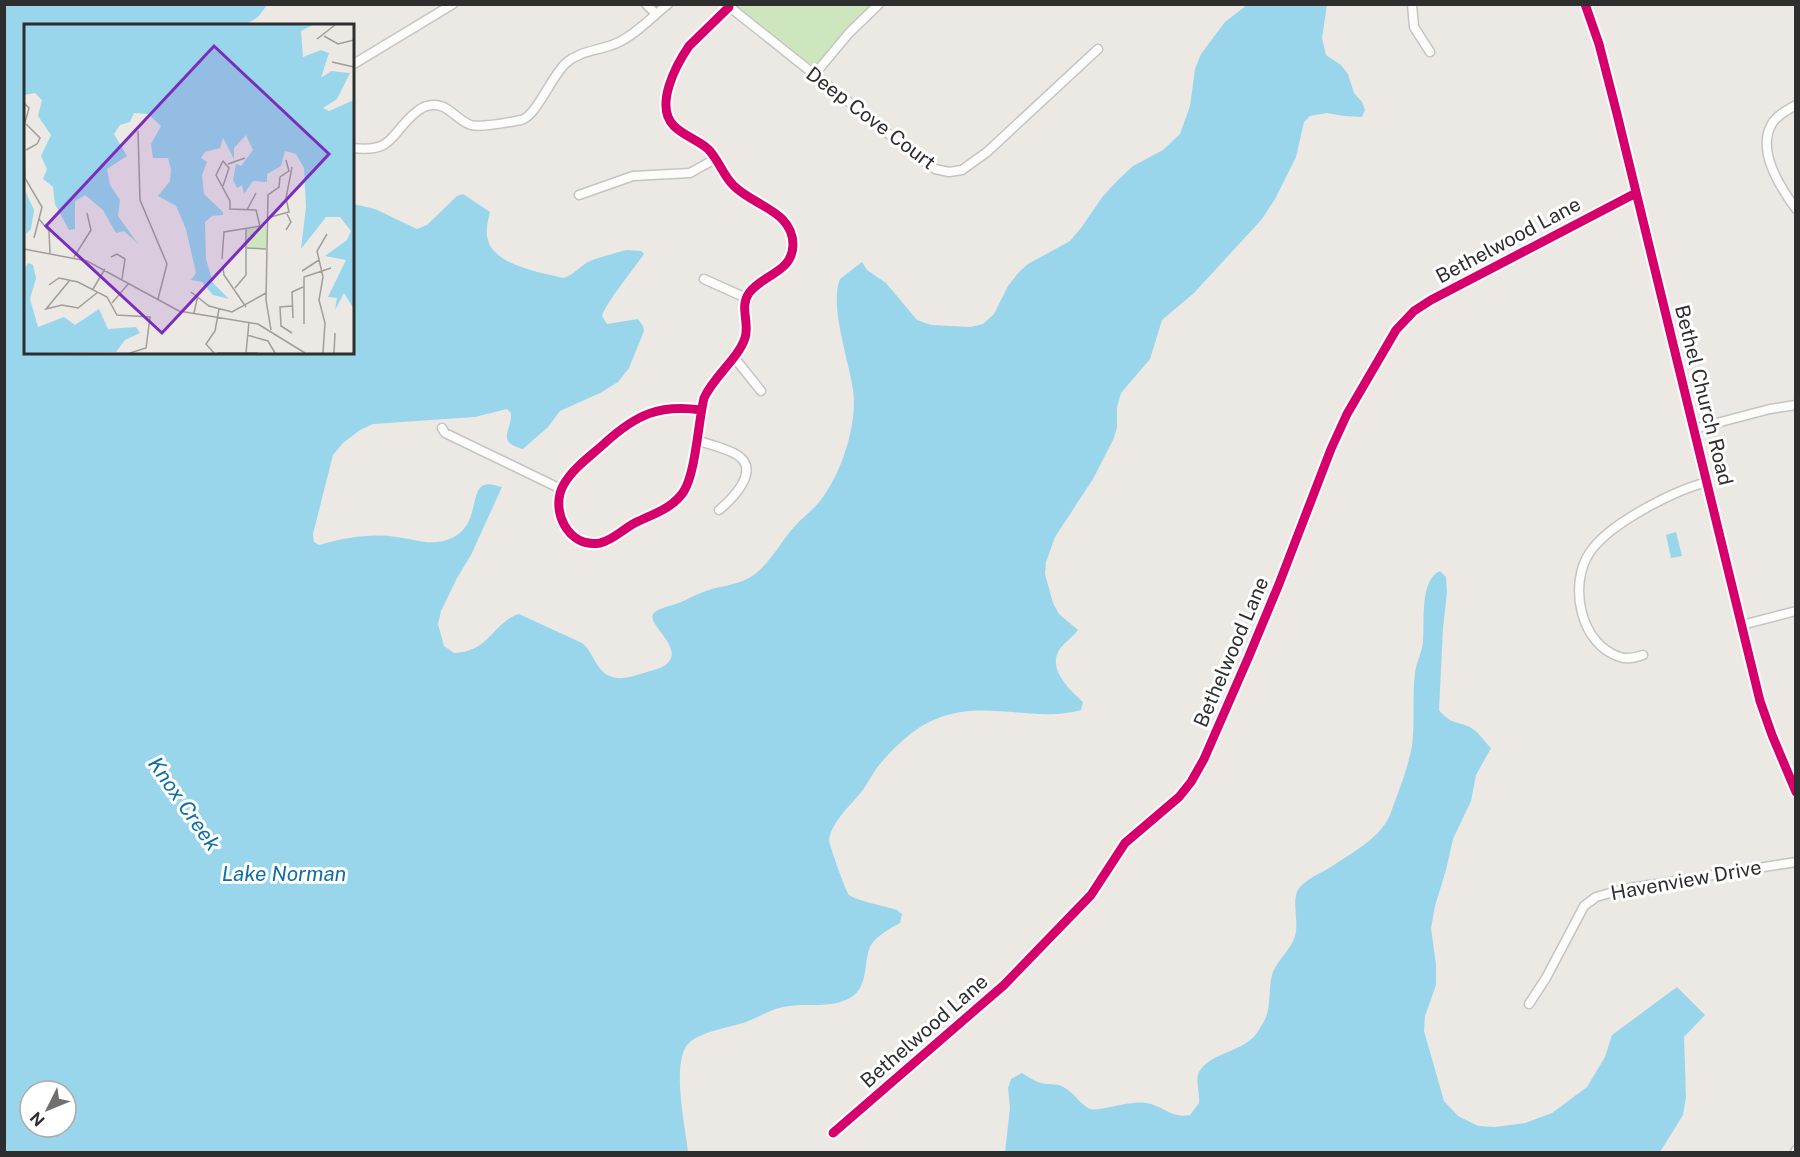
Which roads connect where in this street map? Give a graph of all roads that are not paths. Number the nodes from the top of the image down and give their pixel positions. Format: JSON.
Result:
{"nodes":[{"id":1,"x":453,"y":4,"type":"edge"},
{"id":2,"x":645,"y":4,"type":"edge"},
{"id":3,"x":668,"y":4,"type":"edge"},
{"id":4,"x":879,"y":4,"type":"edge"},
{"id":5,"x":1412,"y":4,"type":"edge"},
{"id":6,"x":1585,"y":4,"type":"edge"},
{"id":7,"x":728,"y":6,"type":"edge"},
{"id":8,"x":656,"y":14,"type":"junction"},
{"id":9,"x":1098,"y":49,"type":"dead end"},
{"id":10,"x":1430,"y":52,"type":"dead end"},
{"id":11,"x":354,"y":64,"type":"edge"},
{"id":12,"x":814,"y":75,"type":"junction"},
{"id":13,"x":1796,"y":105,"type":"edge"},
{"id":14,"x":354,"y":148,"type":"edge"},
{"id":15,"x":715,"y":159,"type":"junction"},
{"id":16,"x":1636,"y":193,"type":"junction"},
{"id":17,"x":579,"y":195,"type":"dead end"},
{"id":18,"x":1796,"y":209,"type":"edge"},
{"id":19,"x":704,"y":279,"type":"dead end"},
{"id":20,"x":746,"y":298,"type":"junction"},
{"id":21,"x":733,"y":356,"type":"junction"},
{"id":22,"x":761,"y":391,"type":"dead end"},
{"id":23,"x":1796,"y":405,"type":"edge"},
{"id":24,"x":701,"y":410,"type":"junction"},
{"id":25,"x":442,"y":428,"type":"dead end"},
{"id":26,"x":1694,"y":429,"type":"junction"},
{"id":27,"x":696,"y":440,"type":"junction"},
{"id":28,"x":1707,"y":482,"type":"junction"},
{"id":29,"x":561,"y":489,"type":"junction"},
{"id":30,"x":719,"y":510,"type":"dead end"},
{"id":31,"x":1796,"y":612,"type":"edge"},
{"id":32,"x":1742,"y":625,"type":"junction"},
{"id":33,"x":1643,"y":655,"type":"dead end"},
{"id":34,"x":1796,"y":792,"type":"edge"},
{"id":35,"x":1796,"y":862,"type":"edge"},
{"id":36,"x":1529,"y":1004,"type":"dead end"},
{"id":37,"x":834,"y":1134,"type":"dead end"}],
"edges":[{"from":1,"to":11,"type":"street"},
{"from":2,"to":8,"type":"street"},
{"from":3,"to":8,"type":"street"},
{"from":4,"to":12,"type":"street"},
{"from":5,"to":10,"type":"street"},
{"from":6,"to":16,"type":"street","name":"Bethel Church Road"},
{"from":7,"to":12,"type":"street","name":"Deep Cove Court"},
{"from":7,"to":15,"type":"street"},
{"from":8,"to":14,"type":"street"},
{"from":9,"to":12,"type":"street","name":"Deep Cove Court"},
{"from":13,"to":18,"type":"street"},
{"from":15,"to":17,"type":"street"},
{"from":15,"to":20,"type":"street"},
{"from":16,"to":26,"type":"street","name":"Bethel Church Road"},
{"from":16,"to":37,"type":"street","name":"Bethelwood Lane"},
{"from":19,"to":20,"type":"street"},
{"from":20,"to":21,"type":"street"},
{"from":21,"to":22,"type":"street"},
{"from":21,"to":24,"type":"street"},
{"from":23,"to":26,"type":"street"},
{"from":24,"to":27,"type":"street"},
{"from":24,"to":29,"type":"street"},
{"from":25,"to":29,"type":"street"},
{"from":26,"to":28,"type":"street","name":"Bethel Church Road"},
{"from":27,"to":29,"type":"street"},
{"from":27,"to":30,"type":"street"},
{"from":28,"to":32,"type":"street","name":"Bethel Church Road"},
{"from":28,"to":33,"type":"street"},
{"from":31,"to":32,"type":"street"},
{"from":32,"to":34,"type":"street","name":"Bethel Church Road"},
{"from":35,"to":36,"type":"street","name":"Havenview Drive"}]}
